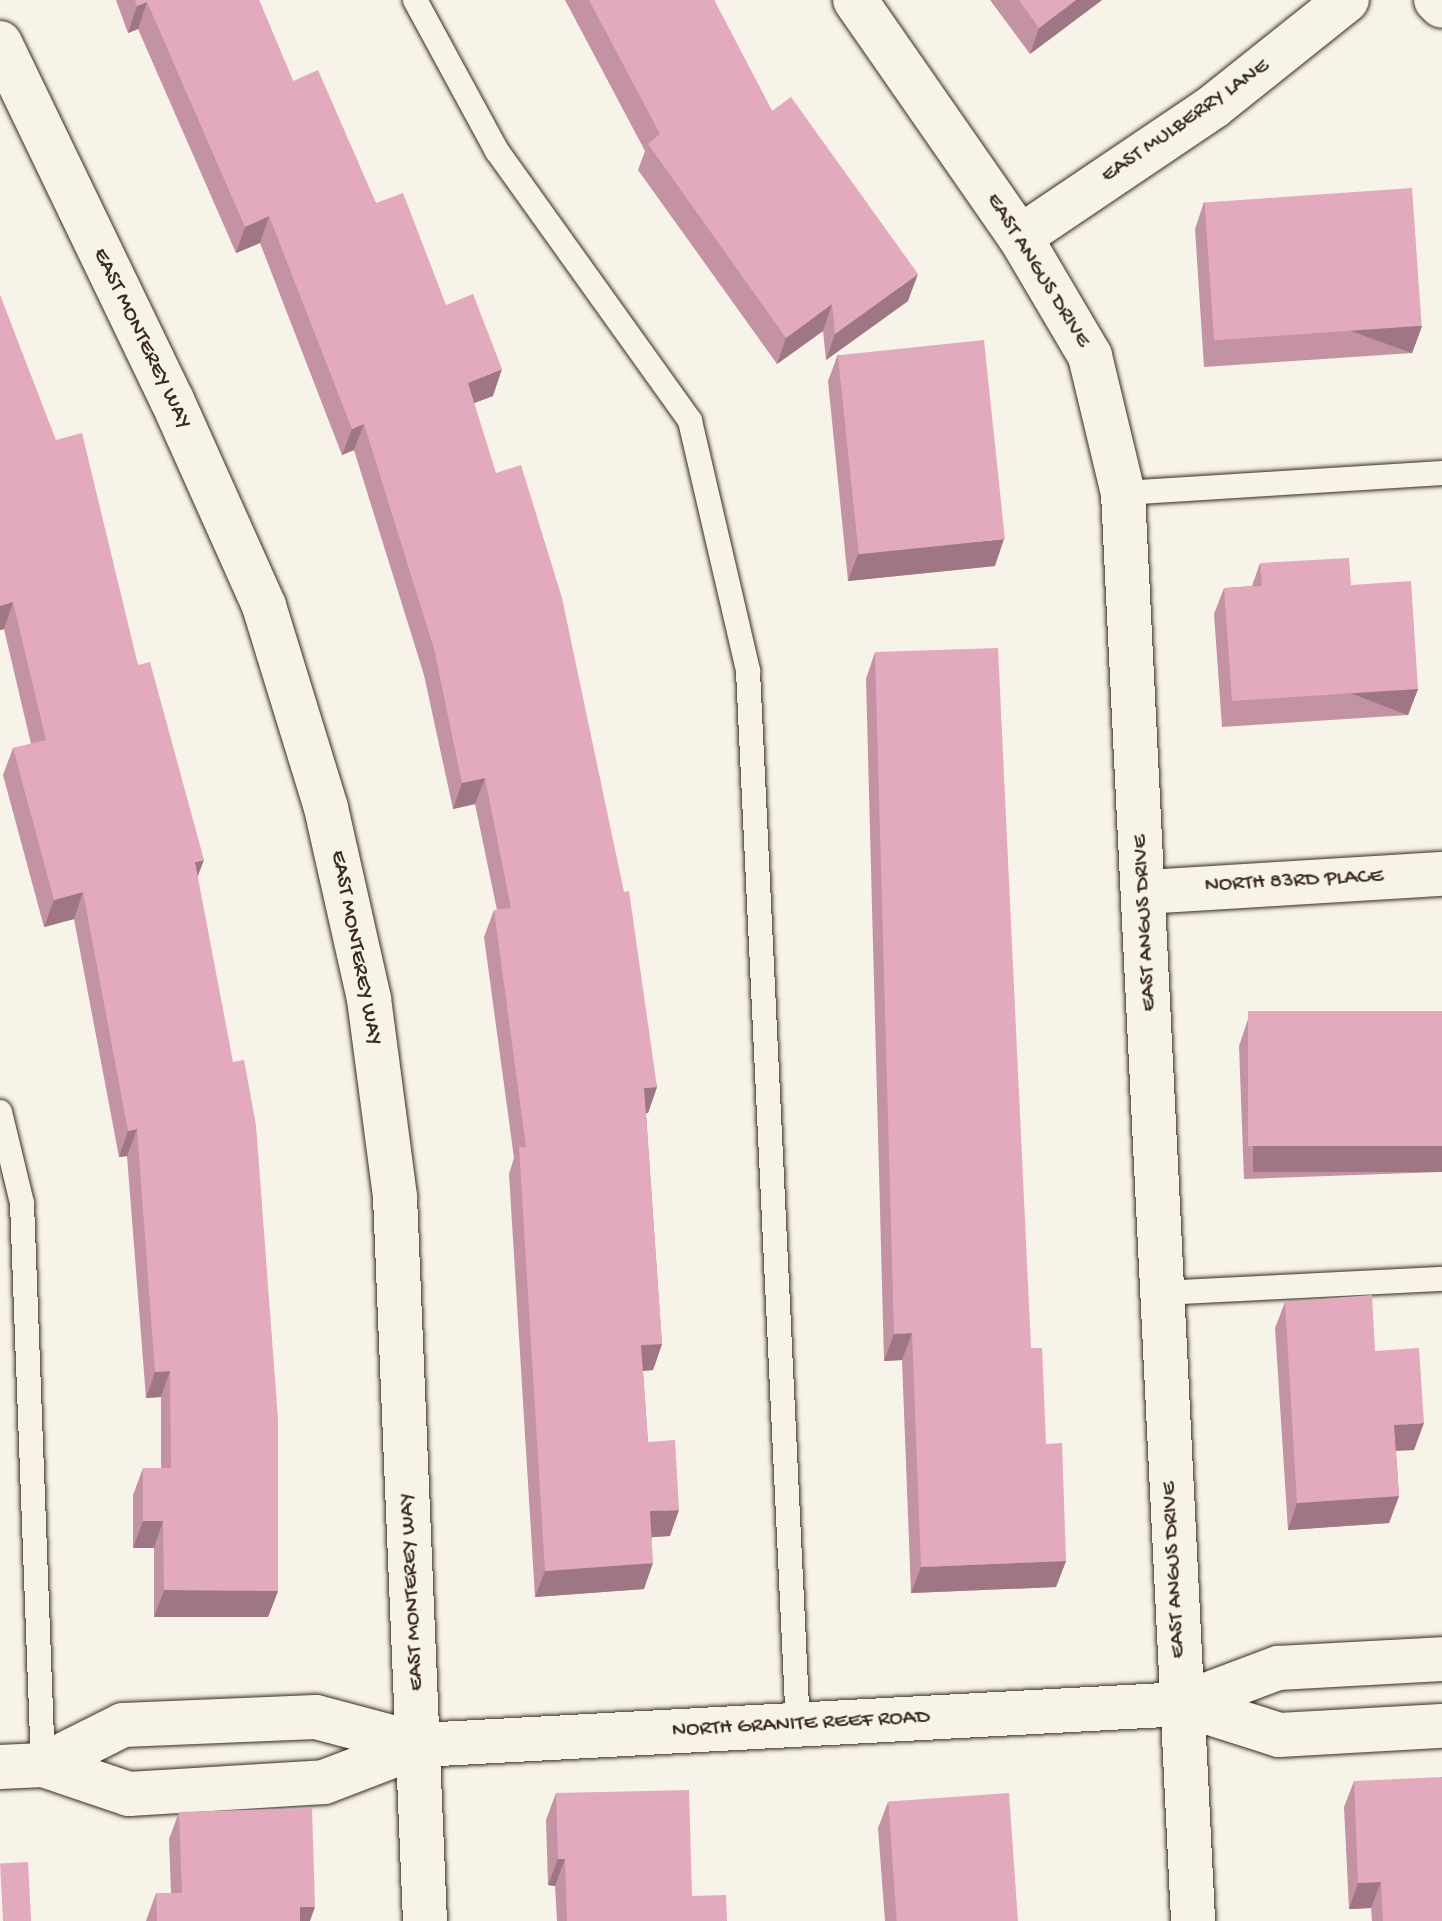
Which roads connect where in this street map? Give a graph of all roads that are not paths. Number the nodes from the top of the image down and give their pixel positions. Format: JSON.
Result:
{"nodes":[{"id":1,"x":415,"y":0,"type":"edge"},
{"id":2,"x":855,"y":0,"type":"edge"},
{"id":3,"x":1347,"y":0,"type":"edge"},
{"id":4,"x":1436,"y":0,"type":"edge"},
{"id":5,"x":1442,"y":6,"type":"edge"},
{"id":6,"x":0,"y":43,"type":"edge"},
{"id":7,"x":1020,"y":237,"type":"junction"},
{"id":8,"x":1442,"y":473,"type":"edge"},
{"id":9,"x":1123,"y":493,"type":"junction"},
{"id":10,"x":1442,"y":874,"type":"edge"},
{"id":11,"x":1145,"y":892,"type":"junction"},
{"id":12,"x":0,"y":1112,"type":"edge"},
{"id":13,"x":1442,"y":1279,"type":"edge"},
{"id":14,"x":1163,"y":1293,"type":"junction"},
{"id":15,"x":1442,"y":1659,"type":"edge"},
{"id":16,"x":1182,"y":1704,"type":"junction"},
{"id":17,"x":798,"y":1726,"type":"junction"},
{"id":18,"x":1442,"y":1726,"type":"edge"},
{"id":19,"x":421,"y":1745,"type":"junction"},
{"id":20,"x":43,"y":1765,"type":"junction"},
{"id":21,"x":0,"y":1767,"type":"edge"},
{"id":22,"x":425,"y":1921,"type":"edge"},
{"id":23,"x":1193,"y":1921,"type":"edge"}],
"edges":[{"from":1,"to":17,"type":"lane"},
{"from":2,"to":7,"type":"street","name":"EAST ANGUS DRIVE"},
{"from":3,"to":7,"type":"street","name":"EAST MULBERRY LANE"},
{"from":4,"to":5,"type":"street"},
{"from":6,"to":19,"type":"street","name":"EAST MONTEREY WAY"},
{"from":7,"to":9,"type":"street","name":"EAST ANGUS DRIVE"},
{"from":8,"to":9,"type":"lane"},
{"from":9,"to":11,"type":"street","name":"EAST ANGUS DRIVE"},
{"from":10,"to":11,"type":"street","name":"NORTH 83RD PLACE"},
{"from":11,"to":14,"type":"street","name":"EAST ANGUS DRIVE"},
{"from":12,"to":20,"type":"lane"},
{"from":13,"to":14,"type":"lane"},
{"from":14,"to":16,"type":"street","name":"EAST ANGUS DRIVE"},
{"from":15,"to":16,"type":"street","name":"NORTH GRANITE REEF ROAD"},
{"from":16,"to":17,"type":"street","name":"NORTH GRANITE REEF ROAD"},
{"from":16,"to":18,"type":"street","name":"NORTH GRANITE REEF ROAD"},
{"from":16,"to":23,"type":"street","name":"EAST ANGUS DRIVE"},
{"from":17,"to":19,"type":"street","name":"NORTH GRANITE REEF ROAD"},
{"from":19,"to":20,"type":"street","name":"NORTH GRANITE REEF ROAD"},
{"from":19,"to":20,"type":"street","name":"NORTH GRANITE REEF ROAD"},
{"from":19,"to":22,"type":"street","name":"EAST MONTEREY WAY"},
{"from":20,"to":21,"type":"street","name":"NORTH GRANITE REEF ROAD"}]}
